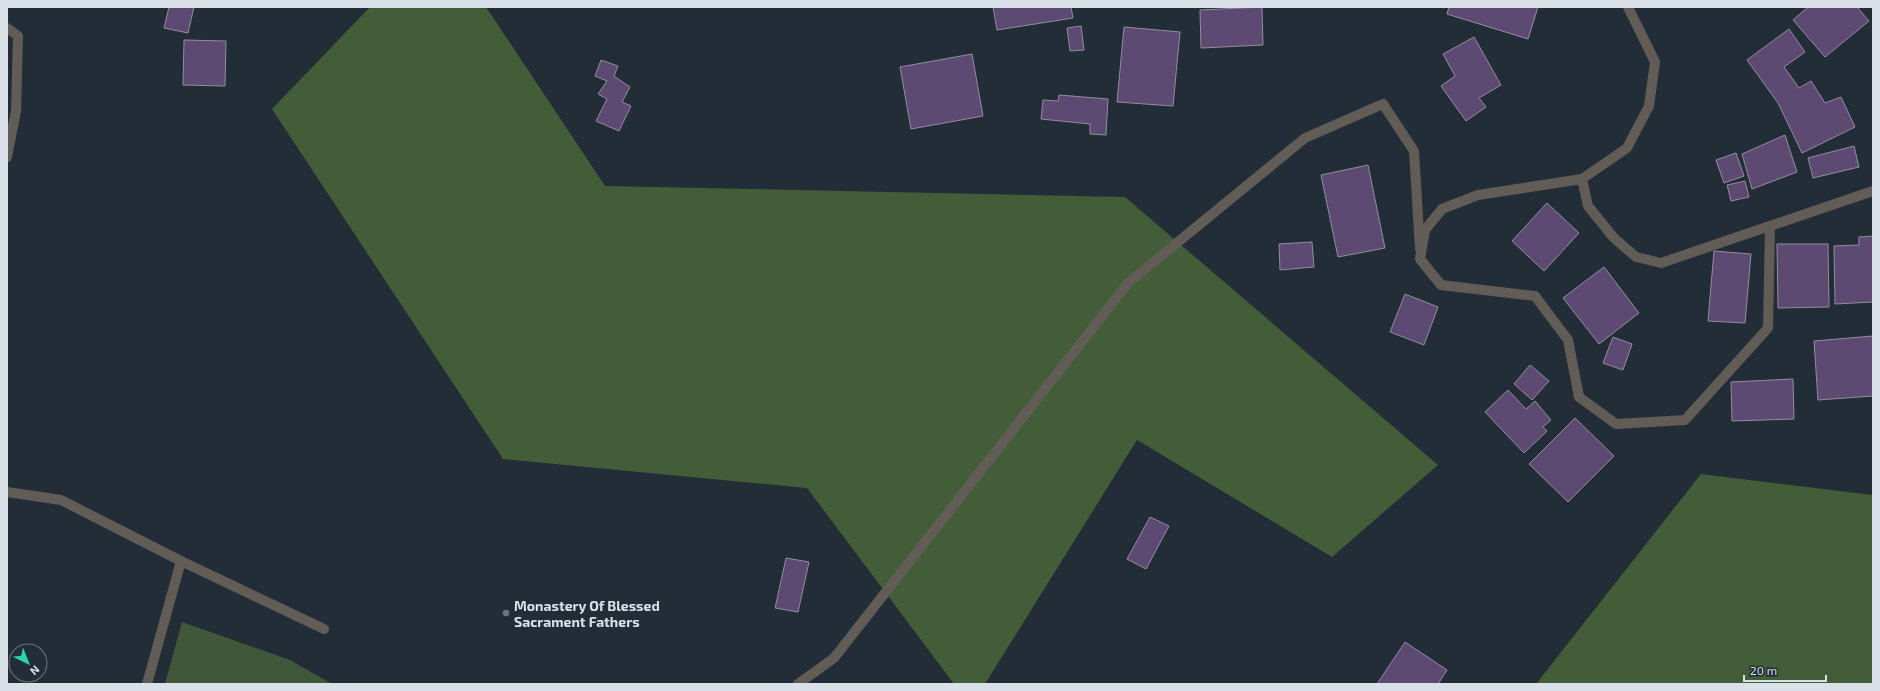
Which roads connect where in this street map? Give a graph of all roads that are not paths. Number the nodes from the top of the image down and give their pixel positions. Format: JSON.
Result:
{"nodes":[{"id":1,"x":1628,"y":7,"type":"edge"},
{"id":2,"x":7,"y":28,"type":"edge"},
{"id":3,"x":7,"y":157,"type":"edge"},
{"id":4,"x":1582,"y":179,"type":"junction"},
{"id":5,"x":1873,"y":190,"type":"edge"},
{"id":6,"x":1770,"y":226,"type":"junction"},
{"id":7,"x":1420,"y":259,"type":"junction"},
{"id":8,"x":7,"y":492,"type":"edge"},
{"id":9,"x":181,"y":561,"type":"junction"},
{"id":10,"x":324,"y":629,"type":"dead end"},
{"id":11,"x":147,"y":684,"type":"edge"},
{"id":12,"x":798,"y":684,"type":"edge"}],
"edges":[{"from":1,"to":4,"type":"street"},
{"from":2,"to":3,"type":"street"},
{"from":4,"to":6,"type":"street"},
{"from":4,"to":7,"type":"street"},
{"from":5,"to":6,"type":"street"},
{"from":6,"to":7,"type":"street"},
{"from":7,"to":12,"type":"street"},
{"from":8,"to":9,"type":"street"},
{"from":9,"to":10,"type":"street"},
{"from":9,"to":11,"type":"street"}]}
